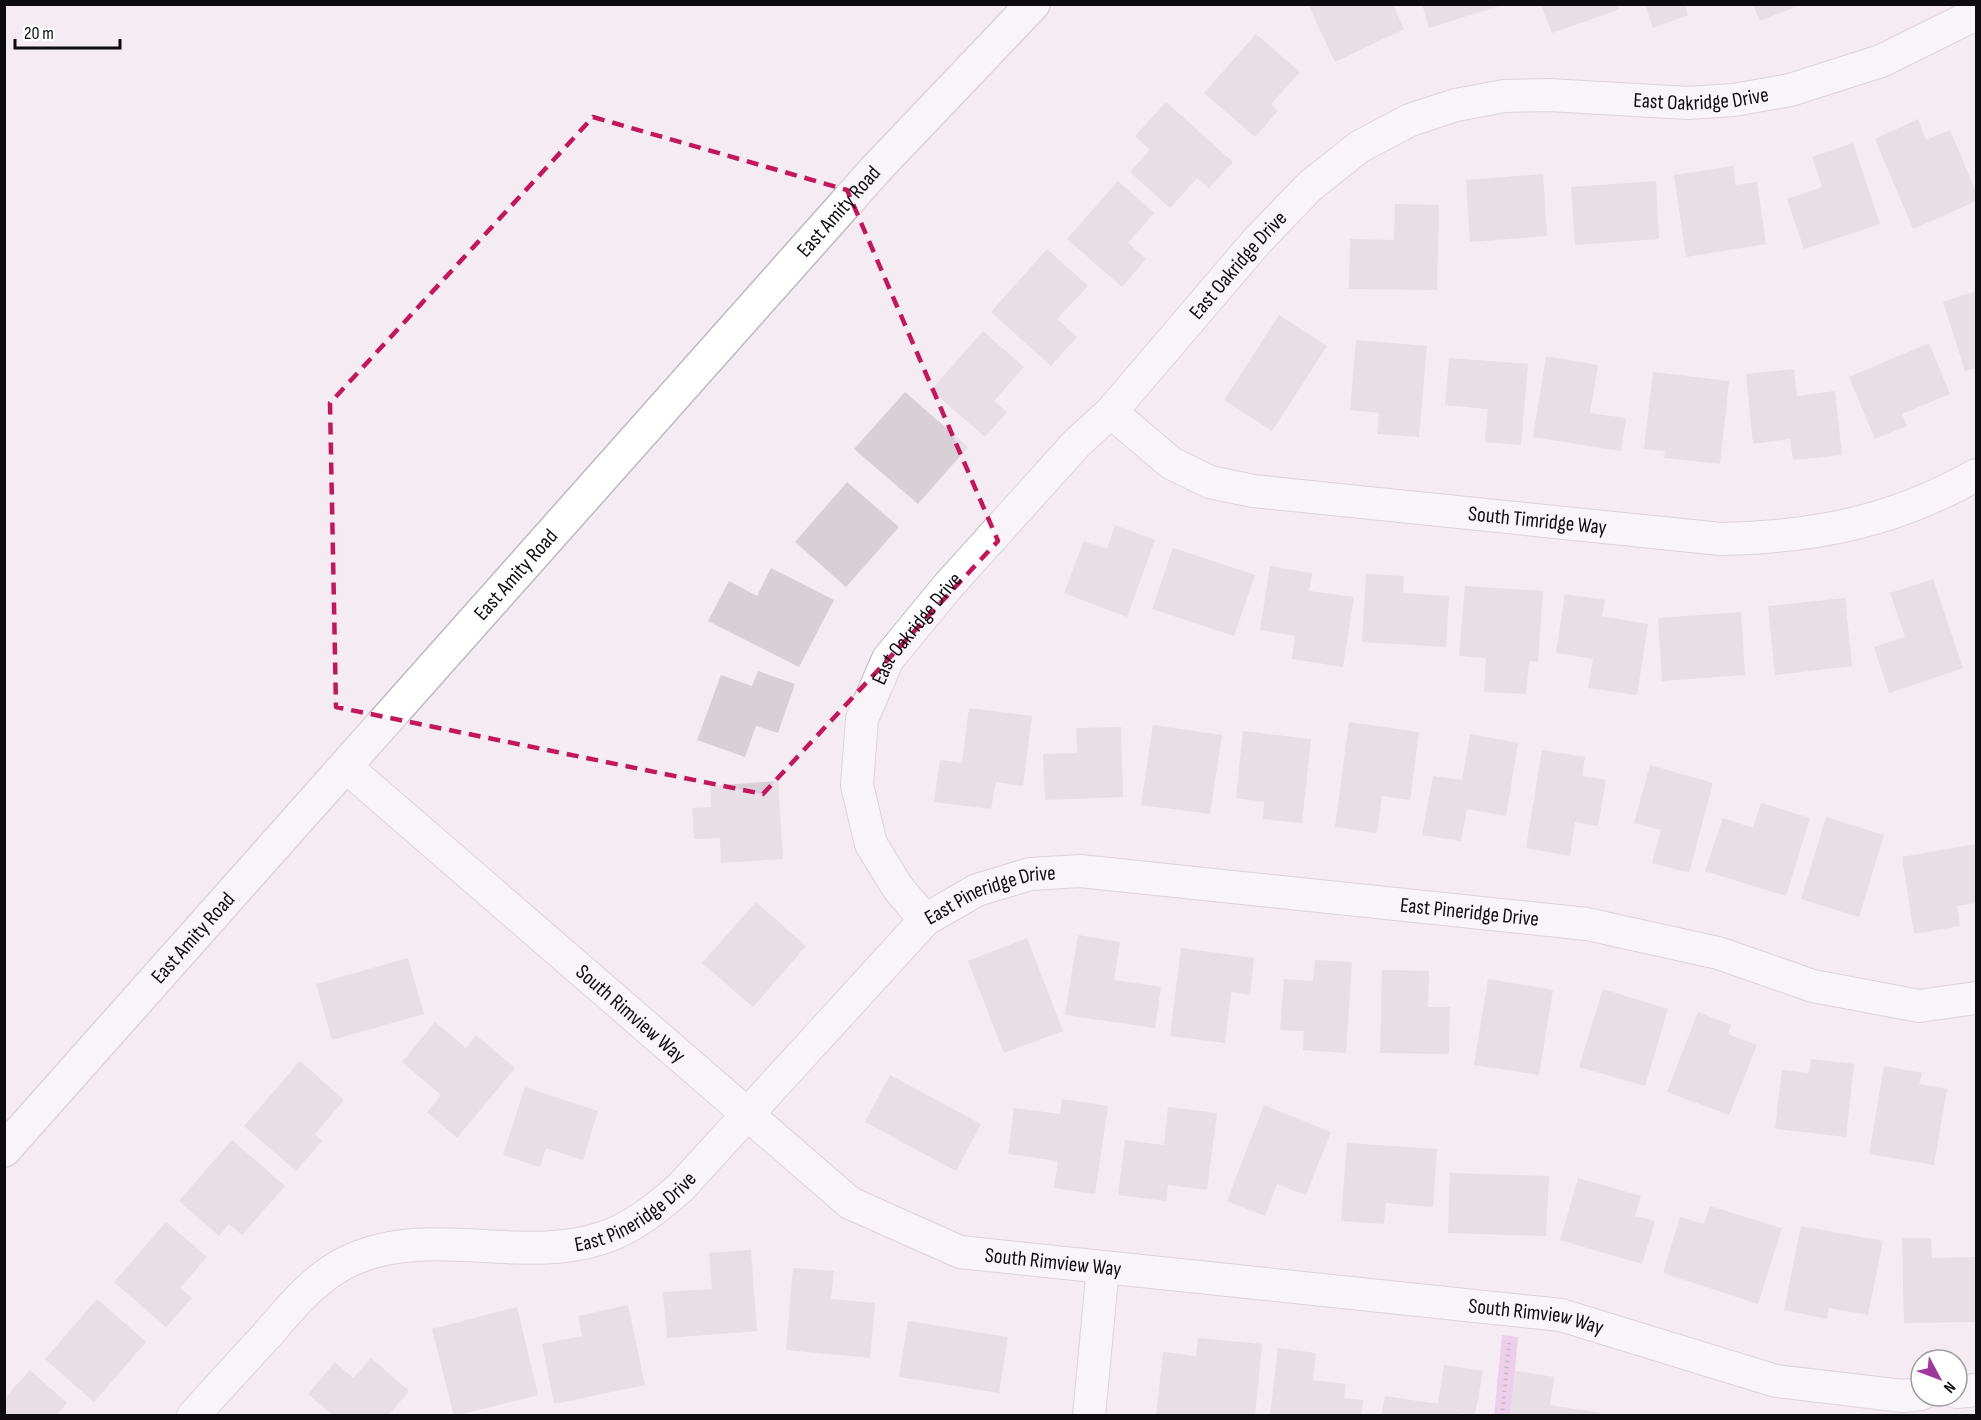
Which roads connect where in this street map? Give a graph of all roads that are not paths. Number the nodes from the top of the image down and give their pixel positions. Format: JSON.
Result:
{"nodes":[{"id":1,"x":1033,"y":4,"type":"edge"},
{"id":2,"x":1977,"y":14,"type":"edge"},
{"id":3,"x":1111,"y":412,"type":"junction"},
{"id":4,"x":1977,"y":475,"type":"edge"},
{"id":5,"x":345,"y":766,"type":"junction"},
{"id":6,"x":926,"y":920,"type":"junction"},
{"id":7,"x":1977,"y":998,"type":"edge"},
{"id":8,"x":747,"y":1116,"type":"junction"},
{"id":9,"x":4,"y":1150,"type":"edge"},
{"id":10,"x":1103,"y":1267,"type":"junction"},
{"id":11,"x":1909,"y":1395,"type":"edge"},
{"id":12,"x":193,"y":1416,"type":"edge"},
{"id":13,"x":1089,"y":1416,"type":"edge"}],
"edges":[{"from":1,"to":5,"type":"street","name":"East Amity Road"},
{"from":2,"to":3,"type":"street","name":"East Oakridge Drive"},
{"from":3,"to":4,"type":"street","name":"South Timridge Way"},
{"from":3,"to":6,"type":"street","name":"East Oakridge Drive"},
{"from":5,"to":8,"type":"street","name":"South Rimview Way"},
{"from":5,"to":9,"type":"street","name":"East Amity Road"},
{"from":6,"to":7,"type":"street","name":"East Pineridge Drive"},
{"from":6,"to":8,"type":"street","name":"East Pineridge Drive"},
{"from":8,"to":10,"type":"street","name":"South Rimview Way"},
{"from":8,"to":12,"type":"street","name":"East Pineridge Drive"},
{"from":10,"to":11,"type":"street","name":"South Rimview Way"},
{"from":10,"to":13,"type":"street"}]}
